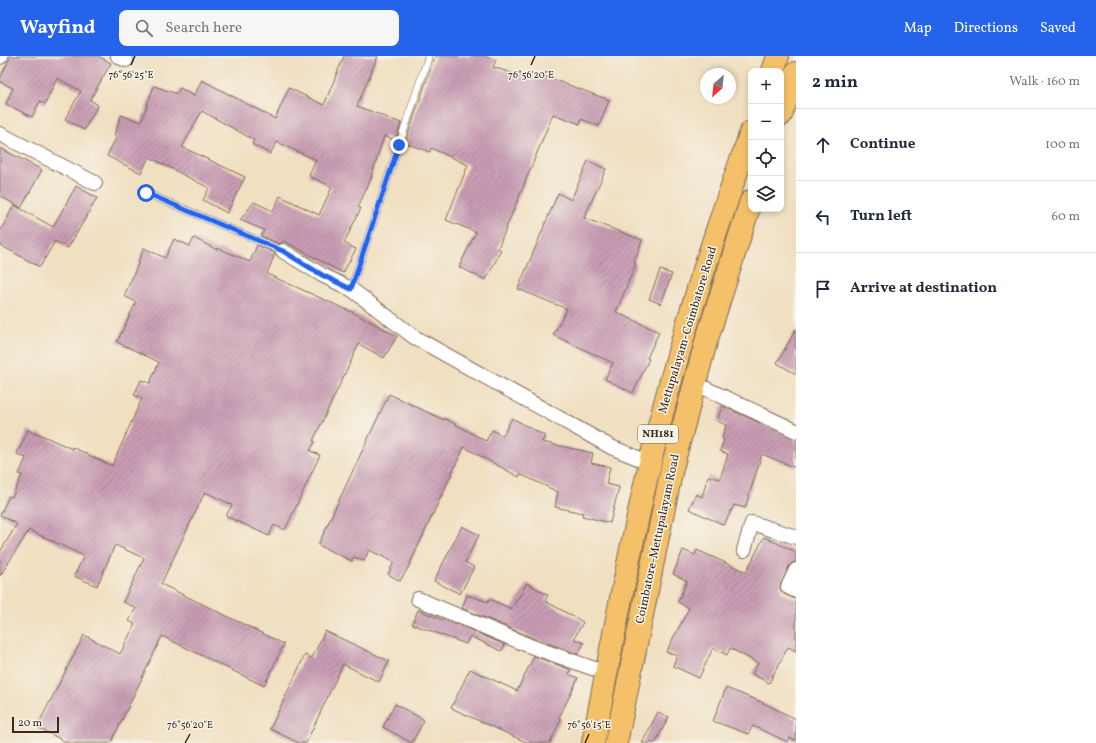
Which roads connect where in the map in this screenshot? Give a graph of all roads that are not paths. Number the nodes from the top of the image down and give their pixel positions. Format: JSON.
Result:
{"nodes":[{"id":1,"x":778,"y":56,"type":"edge"},
{"id":2,"x":428,"y":58,"type":"dead end"},
{"id":3,"x":774,"y":68,"type":"edge"},
{"id":4,"x":796,"y":73,"type":"edge"},
{"id":5,"x":784,"y":107,"type":"edge"},
{"id":6,"x":0,"y":134,"type":"edge"},
{"id":7,"x":748,"y":140,"type":"edge"},
{"id":8,"x":95,"y":184,"type":"dead end"},
{"id":9,"x":146,"y":193,"type":"dead end"},
{"id":10,"x":748,"y":210,"type":"edge"},
{"id":11,"x":283,"y":251,"type":"joint"},
{"id":12,"x":351,"y":289,"type":"junction"},
{"id":13,"x":694,"y":383,"type":"junction"},
{"id":14,"x":796,"y":431,"type":"edge"},
{"id":15,"x":650,"y":463,"type":"junction"},
{"id":16,"x":672,"y":468,"type":"junction"},
{"id":17,"x":796,"y":537,"type":"edge"},
{"id":18,"x":744,"y":550,"type":"dead end"},
{"id":19,"x":796,"y":570,"type":"edge"},
{"id":20,"x":796,"y":591,"type":"edge"},
{"id":21,"x":418,"y":599,"type":"dead end"},
{"id":22,"x":606,"y":673,"type":"junction"},
{"id":23,"x":621,"y":742,"type":"edge"},
{"id":24,"x":594,"y":743,"type":"edge"}],
"edges":[{"from":1,"to":3,"type":"highway"},
{"from":2,"to":12,"type":"lane"},
{"from":4,"to":5,"type":"highway"},
{"from":6,"to":8,"type":"street"},
{"from":7,"to":15,"type":"highway","name":"Mettupalayam-Coimbatore Road","number":"NH181"},
{"from":9,"to":11,"type":"lane"},
{"from":10,"to":13,"type":"highway","name":"Coimbatore-Mettupalayam Road","number":"NH181"},
{"from":11,"to":12,"type":"street"},
{"from":12,"to":15,"type":"street"},
{"from":13,"to":14,"type":"street"},
{"from":13,"to":16,"type":"highway","name":"Coimbatore-Mettupalayam Road","number":"NH181"},
{"from":15,"to":16,"type":"highway"},
{"from":15,"to":22,"type":"highway","name":"Mettupalayam-Coimbatore Road","number":"NH181"},
{"from":16,"to":23,"type":"highway","name":"Coimbatore-Mettupalayam Road","number":"NH181"},
{"from":17,"to":18,"type":"street"},
{"from":19,"to":20,"type":"street"},
{"from":21,"to":22,"type":"street"},
{"from":22,"to":24,"type":"highway","name":"Mettupalayam-Coimbatore Road","number":"NH181"}]}
